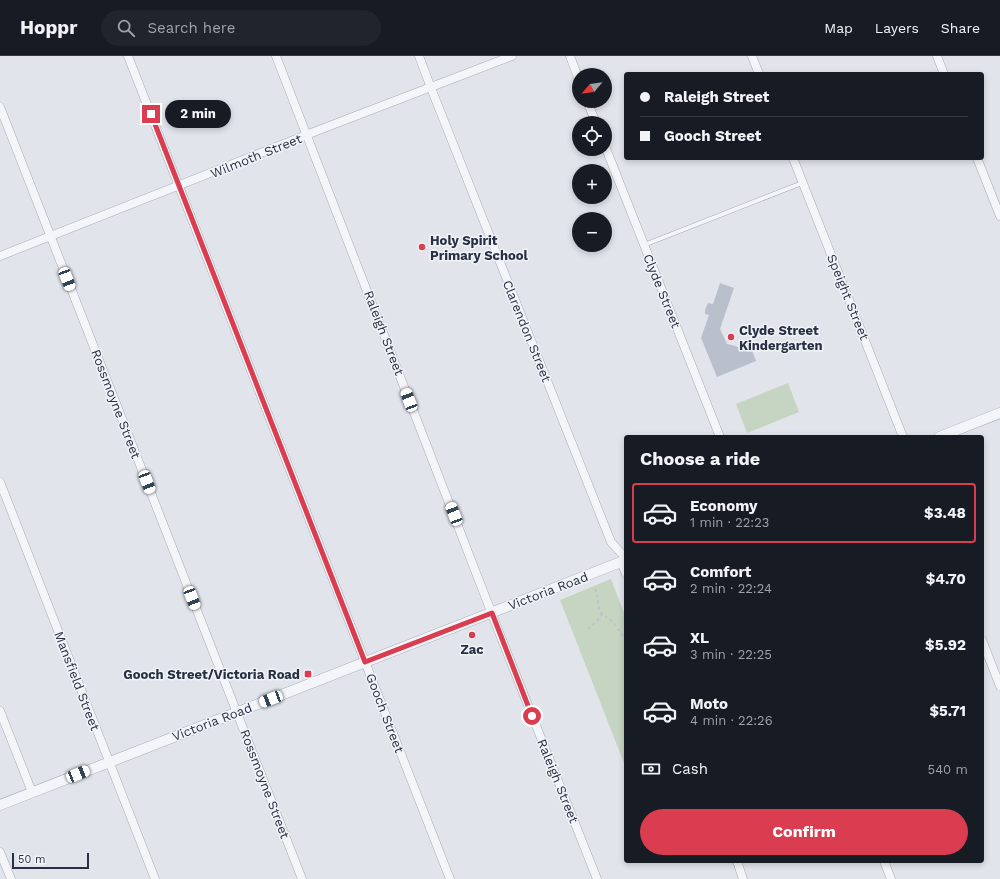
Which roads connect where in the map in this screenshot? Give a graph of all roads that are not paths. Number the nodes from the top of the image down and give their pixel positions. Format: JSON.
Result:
{"nodes":[{"id":1,"x":128,"y":56,"type":"edge"},
{"id":2,"x":276,"y":56,"type":"edge"},
{"id":3,"x":419,"y":56,"type":"edge"},
{"id":4,"x":512,"y":56,"type":"edge"},
{"id":5,"x":570,"y":56,"type":"edge"},
{"id":6,"x":752,"y":56,"type":"edge"},
{"id":7,"x":937,"y":56,"type":"edge"},
{"id":8,"x":574,"y":68,"type":"edge"},
{"id":9,"x":758,"y":72,"type":"edge"},
{"id":10,"x":943,"y":72,"type":"edge"},
{"id":11,"x":431,"y":88,"type":"junction"},
{"id":12,"x":0,"y":107,"type":"edge"},
{"id":13,"x":307,"y":135,"type":"junction"},
{"id":14,"x":609,"y":156,"type":"edge"},
{"id":15,"x":794,"y":160,"type":"edge"},
{"id":16,"x":978,"y":160,"type":"edge"},
{"id":17,"x":802,"y":183,"type":"junction"},
{"id":18,"x":179,"y":186,"type":"junction"},
{"id":19,"x":1000,"y":216,"type":"edge"},
{"id":20,"x":51,"y":236,"type":"junction"},
{"id":21,"x":644,"y":245,"type":"junction"},
{"id":22,"x":0,"y":256,"type":"edge"},
{"id":23,"x":1000,"y":413,"type":"edge"},
{"id":24,"x":719,"y":435,"type":"edge"},
{"id":25,"x":902,"y":435,"type":"edge"},
{"id":26,"x":944,"y":435,"type":"edge"},
{"id":27,"x":0,"y":482,"type":"edge"},
{"id":28,"x":624,"y":559,"type":"edge"},
{"id":29,"x":492,"y":613,"type":"junction"},
{"id":30,"x":984,"y":645,"type":"edge"},
{"id":31,"x":365,"y":662,"type":"junction"},
{"id":32,"x":1000,"y":686,"type":"edge"},
{"id":33,"x":0,"y":711,"type":"edge"},
{"id":34,"x":237,"y":712,"type":"junction"},
{"id":35,"x":109,"y":762,"type":"junction"},
{"id":36,"x":32,"y":792,"type":"junction"},
{"id":37,"x":0,"y":805,"type":"edge"},
{"id":38,"x":0,"y":852,"type":"edge"},
{"id":39,"x":737,"y":863,"type":"edge"},
{"id":40,"x":885,"y":863,"type":"edge"},
{"id":41,"x":11,"y":879,"type":"edge"},
{"id":42,"x":155,"y":879,"type":"edge"},
{"id":43,"x":302,"y":879,"type":"edge"},
{"id":44,"x":450,"y":879,"type":"edge"},
{"id":45,"x":597,"y":879,"type":"edge"},
{"id":46,"x":744,"y":879,"type":"edge"},
{"id":47,"x":891,"y":879,"type":"edge"}],
"edges":[{"from":1,"to":18,"type":"street","name":"Gooch Street"},
{"from":2,"to":13,"type":"street","name":"Raleigh Street"},
{"from":3,"to":11,"type":"street","name":"Clarendon Street"},
{"from":4,"to":11,"type":"street","name":"Wilmoth Street"},
{"from":5,"to":8,"type":"street"},
{"from":6,"to":9,"type":"street"},
{"from":7,"to":10,"type":"street"},
{"from":11,"to":13,"type":"street","name":"Wilmoth Street"},
{"from":11,"to":28,"type":"street","name":"Clarendon Street"},
{"from":12,"to":20,"type":"street","name":"Rossmoyne Street"},
{"from":13,"to":18,"type":"street","name":"Wilmoth Street"},
{"from":13,"to":29,"type":"street","name":"Raleigh Street"},
{"from":14,"to":21,"type":"street","name":"Clyde Street"},
{"from":15,"to":17,"type":"street","name":"Speight Street"},
{"from":16,"to":19,"type":"street"},
{"from":17,"to":21,"type":"lane"},
{"from":17,"to":25,"type":"street","name":"Speight Street"},
{"from":18,"to":20,"type":"street","name":"Wilmoth Street"},
{"from":18,"to":31,"type":"street","name":"Gooch Street"},
{"from":20,"to":22,"type":"street","name":"Wilmoth Street"},
{"from":20,"to":34,"type":"street","name":"Rossmoyne Street"},
{"from":21,"to":24,"type":"street","name":"Clyde Street"},
{"from":23,"to":26,"type":"street"},
{"from":27,"to":35,"type":"street","name":"Mansfield Street"},
{"from":28,"to":29,"type":"street","name":"Victoria Road"},
{"from":29,"to":31,"type":"street","name":"Victoria Road"},
{"from":29,"to":45,"type":"street","name":"Raleigh Street"},
{"from":30,"to":32,"type":"street"},
{"from":31,"to":34,"type":"street","name":"Victoria Road"},
{"from":31,"to":44,"type":"street","name":"Gooch Street"},
{"from":33,"to":36,"type":"street"},
{"from":34,"to":35,"type":"street","name":"Victoria Road"},
{"from":34,"to":43,"type":"street","name":"Rossmoyne Street"},
{"from":35,"to":36,"type":"street","name":"Victoria Road"},
{"from":35,"to":42,"type":"street","name":"Mansfield Street"},
{"from":36,"to":37,"type":"street","name":"Victoria Road"},
{"from":38,"to":41,"type":"street"},
{"from":39,"to":46,"type":"street"},
{"from":40,"to":47,"type":"street"}]}
